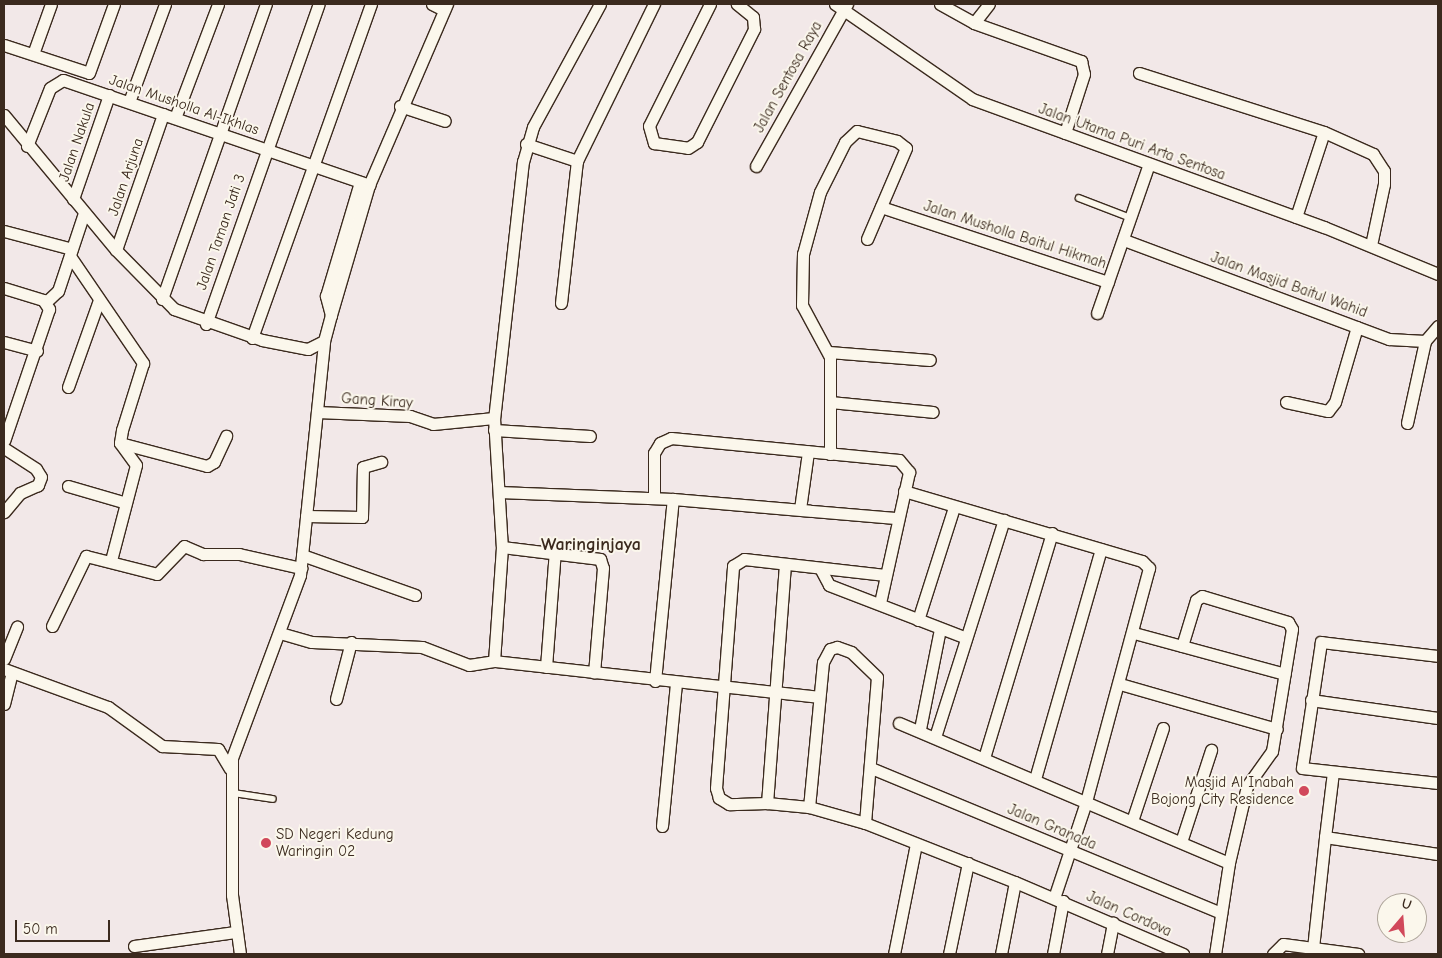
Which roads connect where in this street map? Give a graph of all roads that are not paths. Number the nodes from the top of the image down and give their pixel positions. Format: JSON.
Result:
{"nodes":[{"id":1,"x":50,"y":4,"type":"edge"},
{"id":2,"x":114,"y":4,"type":"edge"},
{"id":3,"x":165,"y":4,"type":"edge"},
{"id":4,"x":218,"y":4,"type":"edge"},
{"id":5,"x":266,"y":4,"type":"edge"},
{"id":6,"x":319,"y":4,"type":"edge"},
{"id":7,"x":372,"y":4,"type":"edge"},
{"id":8,"x":432,"y":4,"type":"edge"},
{"id":9,"x":600,"y":4,"type":"edge"},
{"id":10,"x":654,"y":4,"type":"edge"},
{"id":11,"x":710,"y":4,"type":"edge"},
{"id":12,"x":737,"y":4,"type":"edge"},
{"id":13,"x":940,"y":4,"type":"edge"},
{"id":14,"x":990,"y":4,"type":"edge"},
{"id":15,"x":841,"y":6,"type":"edge"},
{"id":16,"x":446,"y":7,"type":"edge"},
{"id":17,"x":974,"y":23,"type":"junction"},
{"id":18,"x":4,"y":45,"type":"edge"},
{"id":19,"x":33,"y":54,"type":"junction"},
{"id":20,"x":1139,"y":72,"type":"dead end"},
{"id":21,"x":109,"y":95,"type":"junction"},
{"id":22,"x":130,"y":102,"type":"junction"},
{"id":23,"x":400,"y":106,"type":"junction"},
{"id":24,"x":163,"y":114,"type":"junction"},
{"id":25,"x":4,"y":116,"type":"edge"},
{"id":26,"x":175,"y":118,"type":"junction"},
{"id":27,"x":445,"y":121,"type":"dead end"},
{"id":28,"x":1324,"y":132,"type":"junction"},
{"id":29,"x":217,"y":133,"type":"junction"},
{"id":30,"x":1065,"y":133,"type":"junction"},
{"id":31,"x":526,"y":144,"type":"junction"},
{"id":32,"x":27,"y":146,"type":"junction"},
{"id":33,"x":265,"y":150,"type":"junction"},
{"id":34,"x":577,"y":162,"type":"junction"},
{"id":35,"x":1149,"y":164,"type":"junction"},
{"id":36,"x":313,"y":166,"type":"junction"},
{"id":37,"x":756,"y":166,"type":"dead end"},
{"id":38,"x":364,"y":183,"type":"junction"},
{"id":39,"x":1079,"y":198,"type":"dead end"},
{"id":40,"x":73,"y":199,"type":"junction"},
{"id":41,"x":882,"y":207,"type":"junction"},
{"id":42,"x":84,"y":213,"type":"junction"},
{"id":43,"x":1296,"y":217,"type":"junction"},
{"id":44,"x":1131,"y":218,"type":"junction"},
{"id":45,"x":4,"y":231,"type":"edge"},
{"id":46,"x":867,"y":240,"type":"dead end"},
{"id":47,"x":1124,"y":240,"type":"junction"},
{"id":48,"x":1371,"y":245,"type":"junction"},
{"id":49,"x":116,"y":250,"type":"junction"},
{"id":50,"x":71,"y":253,"type":"junction"},
{"id":51,"x":1438,"y":274,"type":"edge"},
{"id":52,"x":1108,"y":282,"type":"junction"},
{"id":53,"x":4,"y":288,"type":"edge"},
{"id":54,"x":162,"y":299,"type":"junction"},
{"id":55,"x":98,"y":300,"type":"junction"},
{"id":56,"x":46,"y":302,"type":"junction"},
{"id":57,"x":561,"y":303,"type":"dead end"},
{"id":58,"x":1097,"y":313,"type":"dead end"},
{"id":59,"x":206,"y":324,"type":"junction"},
{"id":60,"x":1438,"y":326,"type":"edge"},
{"id":61,"x":1357,"y":327,"type":"junction"},
{"id":62,"x":252,"y":338,"type":"junction"},
{"id":63,"x":324,"y":341,"type":"junction"},
{"id":64,"x":1425,"y":341,"type":"junction"},
{"id":65,"x":4,"y":342,"type":"edge"},
{"id":66,"x":37,"y":351,"type":"junction"},
{"id":67,"x":829,"y":352,"type":"junction"},
{"id":68,"x":930,"y":360,"type":"dead end"},
{"id":69,"x":68,"y":387,"type":"dead end"},
{"id":70,"x":830,"y":402,"type":"junction"},
{"id":71,"x":1286,"y":402,"type":"dead end"},
{"id":72,"x":317,"y":412,"type":"junction"},
{"id":73,"x":933,"y":412,"type":"dead end"},
{"id":74,"x":494,"y":418,"type":"junction"},
{"id":75,"x":1407,"y":423,"type":"dead end"},
{"id":76,"x":7,"y":425,"type":"edge"},
{"id":77,"x":494,"y":430,"type":"junction"},
{"id":78,"x":226,"y":436,"type":"dead end"},
{"id":79,"x":590,"y":436,"type":"dead end"},
{"id":80,"x":4,"y":441,"type":"edge"},
{"id":81,"x":120,"y":443,"type":"junction"},
{"id":82,"x":4,"y":448,"type":"edge"},
{"id":83,"x":808,"y":452,"type":"junction"},
{"id":84,"x":830,"y":454,"type":"junction"},
{"id":85,"x":381,"y":462,"type":"dead end"},
{"id":86,"x":68,"y":486,"type":"dead end"},
{"id":87,"x":499,"y":492,"type":"junction"},
{"id":88,"x":904,"y":492,"type":"junction"},
{"id":89,"x":654,"y":498,"type":"junction"},
{"id":90,"x":672,"y":499,"type":"junction"},
{"id":91,"x":126,"y":503,"type":"junction"},
{"id":92,"x":954,"y":507,"type":"junction"},
{"id":93,"x":800,"y":509,"type":"junction"},
{"id":94,"x":4,"y":512,"type":"edge"},
{"id":95,"x":306,"y":516,"type":"junction"},
{"id":96,"x":895,"y":518,"type":"junction"},
{"id":97,"x":1004,"y":520,"type":"junction"},
{"id":98,"x":1052,"y":533,"type":"junction"},
{"id":99,"x":502,"y":547,"type":"junction"},
{"id":100,"x":1102,"y":549,"type":"junction"},
{"id":101,"x":555,"y":551,"type":"junction"},
{"id":102,"x":302,"y":555,"type":"junction"},
{"id":103,"x":111,"y":560,"type":"junction"},
{"id":104,"x":785,"y":564,"type":"junction"},
{"id":105,"x":300,"y":568,"type":"junction"},
{"id":106,"x":820,"y":568,"type":"junction"},
{"id":107,"x":885,"y":575,"type":"junction"},
{"id":108,"x":415,"y":595,"type":"dead end"},
{"id":109,"x":880,"y":602,"type":"junction"},
{"id":110,"x":918,"y":620,"type":"junction"},
{"id":111,"x":17,"y":626,"type":"dead end"},
{"id":112,"x":52,"y":626,"type":"dead end"},
{"id":113,"x":940,"y":629,"type":"junction"},
{"id":114,"x":280,"y":633,"type":"junction"},
{"id":115,"x":1134,"y":633,"type":"junction"},
{"id":116,"x":966,"y":638,"type":"junction"},
{"id":117,"x":351,"y":642,"type":"junction"},
{"id":118,"x":1182,"y":646,"type":"junction"},
{"id":119,"x":1438,"y":656,"type":"edge"},
{"id":120,"x":4,"y":659,"type":"edge"},
{"id":121,"x":494,"y":662,"type":"junction"},
{"id":122,"x":546,"y":667,"type":"junction"},
{"id":123,"x":8,"y":671,"type":"edge"},
{"id":124,"x":594,"y":673,"type":"junction"},
{"id":125,"x":1286,"y":674,"type":"junction"},
{"id":126,"x":655,"y":681,"type":"junction"},
{"id":127,"x":676,"y":684,"type":"junction"},
{"id":128,"x":1120,"y":684,"type":"junction"},
{"id":129,"x":721,"y":688,"type":"junction"},
{"id":130,"x":775,"y":693,"type":"junction"},
{"id":131,"x":819,"y":697,"type":"junction"},
{"id":132,"x":336,"y":699,"type":"dead end"},
{"id":133,"x":1311,"y":700,"type":"junction"},
{"id":134,"x":4,"y":704,"type":"edge"},
{"id":135,"x":1438,"y":718,"type":"edge"},
{"id":136,"x":899,"y":723,"type":"dead end"},
{"id":137,"x":1163,"y":728,"type":"dead end"},
{"id":138,"x":920,"y":729,"type":"junction"},
{"id":139,"x":1277,"y":729,"type":"junction"},
{"id":140,"x":935,"y":737,"type":"junction"},
{"id":141,"x":1211,"y":750,"type":"dead end"},
{"id":142,"x":984,"y":758,"type":"junction"},
{"id":143,"x":871,"y":768,"type":"junction"},
{"id":144,"x":230,"y":769,"type":"junction"},
{"id":145,"x":1334,"y":772,"type":"junction"},
{"id":146,"x":1035,"y":779,"type":"junction"},
{"id":147,"x":1438,"y":783,"type":"edge"},
{"id":148,"x":233,"y":793,"type":"junction"},
{"id":149,"x":274,"y":799,"type":"dead end"},
{"id":150,"x":1086,"y":802,"type":"junction"},
{"id":151,"x":767,"y":803,"type":"junction"},
{"id":152,"x":809,"y":807,"type":"junction"},
{"id":153,"x":1132,"y":821,"type":"junction"},
{"id":154,"x":865,"y":823,"type":"junction"},
{"id":155,"x":662,"y":826,"type":"dead end"},
{"id":156,"x":1325,"y":837,"type":"junction"},
{"id":157,"x":1181,"y":842,"type":"junction"},
{"id":158,"x":916,"y":844,"type":"junction"},
{"id":159,"x":1070,"y":850,"type":"junction"},
{"id":160,"x":1438,"y":854,"type":"edge"},
{"id":161,"x":1229,"y":862,"type":"junction"},
{"id":162,"x":968,"y":863,"type":"junction"},
{"id":163,"x":1015,"y":882,"type":"junction"},
{"id":164,"x":1059,"y":899,"type":"junction"},
{"id":165,"x":1221,"y":913,"type":"junction"},
{"id":166,"x":1113,"y":923,"type":"junction"},
{"id":167,"x":236,"y":932,"type":"junction"},
{"id":168,"x":134,"y":946,"type":"dead end"},
{"id":169,"x":1313,"y":948,"type":"junction"},
{"id":170,"x":240,"y":954,"type":"edge"},
{"id":171,"x":894,"y":954,"type":"edge"},
{"id":172,"x":949,"y":954,"type":"edge"},
{"id":173,"x":1001,"y":954,"type":"edge"},
{"id":174,"x":1053,"y":954,"type":"edge"},
{"id":175,"x":1107,"y":954,"type":"edge"},
{"id":176,"x":1183,"y":954,"type":"edge"},
{"id":177,"x":1215,"y":954,"type":"edge"},
{"id":178,"x":1273,"y":954,"type":"edge"},
{"id":179,"x":1358,"y":954,"type":"edge"}],
"edges":[{"from":1,"to":19,"type":"street"},
{"from":2,"to":19,"type":"street"},
{"from":3,"to":22,"type":"street"},
{"from":4,"to":26,"type":"street"},
{"from":5,"to":29,"type":"street"},
{"from":6,"to":33,"type":"street","name":"Jalan Taman Jati 3"},
{"from":7,"to":36,"type":"street"},
{"from":8,"to":16,"type":"street"},
{"from":9,"to":31,"type":"street"},
{"from":10,"to":34,"type":"street"},
{"from":11,"to":12,"type":"street"},
{"from":13,"to":17,"type":"street"},
{"from":14,"to":17,"type":"street"},
{"from":15,"to":30,"type":"street","name":"Jalan Utama Puri Arta Sentosa"},
{"from":15,"to":37,"type":"street","name":"Jalan Sentosa Raya"},
{"from":16,"to":23,"type":"street"},
{"from":17,"to":30,"type":"street"},
{"from":18,"to":19,"type":"street"},
{"from":20,"to":28,"type":"street"},
{"from":21,"to":22,"type":"street","name":"Jalan Musholla Al-Ikhlas"},
{"from":21,"to":32,"type":"street","name":"Jalan Musholla Al-Ikhlas"},
{"from":21,"to":40,"type":"street","name":"Jalan Nakula"},
{"from":22,"to":24,"type":"street","name":"Jalan Musholla Al-Ikhlas"},
{"from":23,"to":27,"type":"street"},
{"from":23,"to":38,"type":"street"},
{"from":24,"to":26,"type":"street","name":"Jalan Musholla Al-Ikhlas"},
{"from":24,"to":49,"type":"street","name":"Jalan Arjuna"},
{"from":25,"to":32,"type":"street"},
{"from":26,"to":29,"type":"street","name":"Jalan Musholla Al-Ikhlas"},
{"from":28,"to":43,"type":"street"},
{"from":28,"to":48,"type":"street"},
{"from":29,"to":33,"type":"street","name":"Jalan Musholla Al-Ikhlas"},
{"from":29,"to":54,"type":"street"},
{"from":30,"to":35,"type":"street","name":"Jalan Utama Puri Arta Sentosa"},
{"from":31,"to":34,"type":"street"},
{"from":31,"to":74,"type":"street"},
{"from":32,"to":40,"type":"street"},
{"from":33,"to":36,"type":"street","name":"Jalan Musholla Al-Ikhlas"},
{"from":33,"to":59,"type":"street","name":"Jalan Taman Jati 3"},
{"from":34,"to":57,"type":"street"},
{"from":35,"to":43,"type":"street","name":"Jalan Utama Puri Arta Sentosa"},
{"from":35,"to":44,"type":"street","name":"Jalan Musholla Baitul Hikmah"},
{"from":36,"to":38,"type":"street","name":"Jalan Musholla Al-Ikhlas"},
{"from":36,"to":62,"type":"street"},
{"from":38,"to":63,"type":"street"},
{"from":39,"to":44,"type":"lane"},
{"from":40,"to":42,"type":"street"},
{"from":41,"to":46,"type":"street"},
{"from":41,"to":52,"type":"street","name":"Jalan Musholla Baitul Hikmah"},
{"from":41,"to":67,"type":"street"},
{"from":42,"to":49,"type":"street"},
{"from":42,"to":50,"type":"street"},
{"from":43,"to":48,"type":"street","name":"Jalan Utama Puri Arta Sentosa"},
{"from":44,"to":47,"type":"street","name":"Jalan Musholla Baitul Hikmah"},
{"from":45,"to":50,"type":"street"},
{"from":47,"to":52,"type":"street","name":"Jalan Musholla Baitul Hikmah"},
{"from":47,"to":61,"type":"street","name":"Jalan Masjid Baitul Wahid"},
{"from":48,"to":51,"type":"street","name":"Jalan Utama Puri Arta Sentosa"},
{"from":49,"to":54,"type":"street"},
{"from":50,"to":55,"type":"street"},
{"from":50,"to":56,"type":"street"},
{"from":52,"to":58,"type":"street"},
{"from":53,"to":56,"type":"street"},
{"from":54,"to":59,"type":"street"},
{"from":55,"to":69,"type":"street"},
{"from":55,"to":81,"type":"street"},
{"from":56,"to":66,"type":"street"},
{"from":59,"to":62,"type":"street"},
{"from":60,"to":64,"type":"street"},
{"from":61,"to":64,"type":"street","name":"Jalan Masjid Baitul Wahid"},
{"from":61,"to":71,"type":"street"},
{"from":62,"to":63,"type":"street"},
{"from":63,"to":72,"type":"street"},
{"from":64,"to":75,"type":"street"},
{"from":65,"to":66,"type":"street"},
{"from":66,"to":76,"type":"street"},
{"from":67,"to":68,"type":"street"},
{"from":67,"to":70,"type":"street"},
{"from":70,"to":73,"type":"street"},
{"from":70,"to":84,"type":"street"},
{"from":72,"to":74,"type":"street","name":"Gang Kiray"},
{"from":72,"to":95,"type":"street"},
{"from":74,"to":77,"type":"street"},
{"from":76,"to":80,"type":"street"},
{"from":77,"to":79,"type":"street"},
{"from":77,"to":87,"type":"street"},
{"from":78,"to":81,"type":"street"},
{"from":81,"to":91,"type":"street"},
{"from":82,"to":94,"type":"street"},
{"from":83,"to":84,"type":"street"},
{"from":83,"to":89,"type":"street"},
{"from":83,"to":93,"type":"street"},
{"from":84,"to":88,"type":"street"},
{"from":85,"to":95,"type":"street"},
{"from":86,"to":91,"type":"street"},
{"from":87,"to":89,"type":"street"},
{"from":87,"to":99,"type":"street"},
{"from":88,"to":92,"type":"street"},
{"from":88,"to":96,"type":"street"},
{"from":89,"to":90,"type":"street"},
{"from":90,"to":93,"type":"street"},
{"from":90,"to":126,"type":"street"},
{"from":91,"to":103,"type":"street"},
{"from":92,"to":97,"type":"street"},
{"from":92,"to":110,"type":"street"},
{"from":93,"to":96,"type":"street"},
{"from":95,"to":102,"type":"street"},
{"from":96,"to":107,"type":"street"},
{"from":97,"to":98,"type":"street"},
{"from":97,"to":116,"type":"street"},
{"from":98,"to":100,"type":"street"},
{"from":98,"to":142,"type":"street"},
{"from":99,"to":101,"type":"street"},
{"from":99,"to":121,"type":"street"},
{"from":100,"to":115,"type":"street"},
{"from":100,"to":146,"type":"street"},
{"from":101,"to":122,"type":"street"},
{"from":101,"to":124,"type":"street"},
{"from":102,"to":105,"type":"street"},
{"from":102,"to":108,"type":"street"},
{"from":103,"to":105,"type":"street"},
{"from":103,"to":112,"type":"street"},
{"from":104,"to":106,"type":"street"},
{"from":104,"to":129,"type":"street","name":"Jalan Cordova"},
{"from":104,"to":130,"type":"street"},
{"from":105,"to":114,"type":"street"},
{"from":106,"to":107,"type":"street"},
{"from":106,"to":109,"type":"street"},
{"from":107,"to":109,"type":"street"},
{"from":109,"to":110,"type":"street"},
{"from":110,"to":113,"type":"street"},
{"from":111,"to":120,"type":"street"},
{"from":113,"to":116,"type":"street"},
{"from":113,"to":138,"type":"street"},
{"from":114,"to":117,"type":"street"},
{"from":114,"to":144,"type":"street"},
{"from":115,"to":118,"type":"street"},
{"from":115,"to":128,"type":"street"},
{"from":116,"to":140,"type":"street"},
{"from":117,"to":121,"type":"street"},
{"from":117,"to":132,"type":"street"},
{"from":118,"to":125,"type":"street"},
{"from":118,"to":125,"type":"street"},
{"from":119,"to":133,"type":"street"},
{"from":121,"to":122,"type":"street"},
{"from":122,"to":124,"type":"street"},
{"from":123,"to":134,"type":"street"},
{"from":123,"to":144,"type":"street"},
{"from":124,"to":126,"type":"street"},
{"from":125,"to":139,"type":"street"},
{"from":126,"to":127,"type":"street"},
{"from":127,"to":129,"type":"street"},
{"from":127,"to":155,"type":"street"},
{"from":128,"to":139,"type":"street"},
{"from":128,"to":150,"type":"street"},
{"from":129,"to":130,"type":"street"},
{"from":129,"to":151,"type":"street","name":"Jalan Cordova"},
{"from":130,"to":131,"type":"street"},
{"from":130,"to":151,"type":"street"},
{"from":131,"to":143,"type":"street"},
{"from":131,"to":152,"type":"street"},
{"from":133,"to":135,"type":"street"},
{"from":133,"to":145,"type":"street"},
{"from":136,"to":138,"type":"street"},
{"from":137,"to":153,"type":"street"},
{"from":138,"to":140,"type":"street"},
{"from":139,"to":161,"type":"street"},
{"from":140,"to":142,"type":"street"},
{"from":141,"to":157,"type":"street"},
{"from":142,"to":146,"type":"street"},
{"from":143,"to":154,"type":"street"},
{"from":143,"to":159,"type":"street","name":"Jalan Granada"},
{"from":144,"to":148,"type":"street"},
{"from":145,"to":147,"type":"street"},
{"from":145,"to":156,"type":"street"},
{"from":146,"to":150,"type":"street"},
{"from":148,"to":149,"type":"lane"},
{"from":148,"to":167,"type":"street"},
{"from":150,"to":153,"type":"street"},
{"from":150,"to":159,"type":"street"},
{"from":151,"to":152,"type":"street","name":"Jalan Cordova"},
{"from":152,"to":154,"type":"street","name":"Jalan Cordova"},
{"from":153,"to":157,"type":"street"},
{"from":154,"to":158,"type":"street","name":"Jalan Cordova"},
{"from":156,"to":160,"type":"street"},
{"from":156,"to":169,"type":"street"},
{"from":157,"to":161,"type":"street"},
{"from":158,"to":162,"type":"street","name":"Jalan Cordova"},
{"from":158,"to":171,"type":"street"},
{"from":159,"to":164,"type":"street"},
{"from":159,"to":165,"type":"street","name":"Jalan Granada"},
{"from":161,"to":165,"type":"street"},
{"from":162,"to":163,"type":"street","name":"Jalan Cordova"},
{"from":162,"to":172,"type":"street"},
{"from":163,"to":164,"type":"street","name":"Jalan Cordova"},
{"from":163,"to":173,"type":"street"},
{"from":164,"to":166,"type":"street","name":"Jalan Cordova"},
{"from":164,"to":174,"type":"street"},
{"from":165,"to":177,"type":"street"},
{"from":166,"to":175,"type":"street"},
{"from":166,"to":176,"type":"street","name":"Jalan Cordova"},
{"from":167,"to":168,"type":"street"},
{"from":167,"to":170,"type":"street"},
{"from":169,"to":178,"type":"street"},
{"from":169,"to":179,"type":"street"}]}
